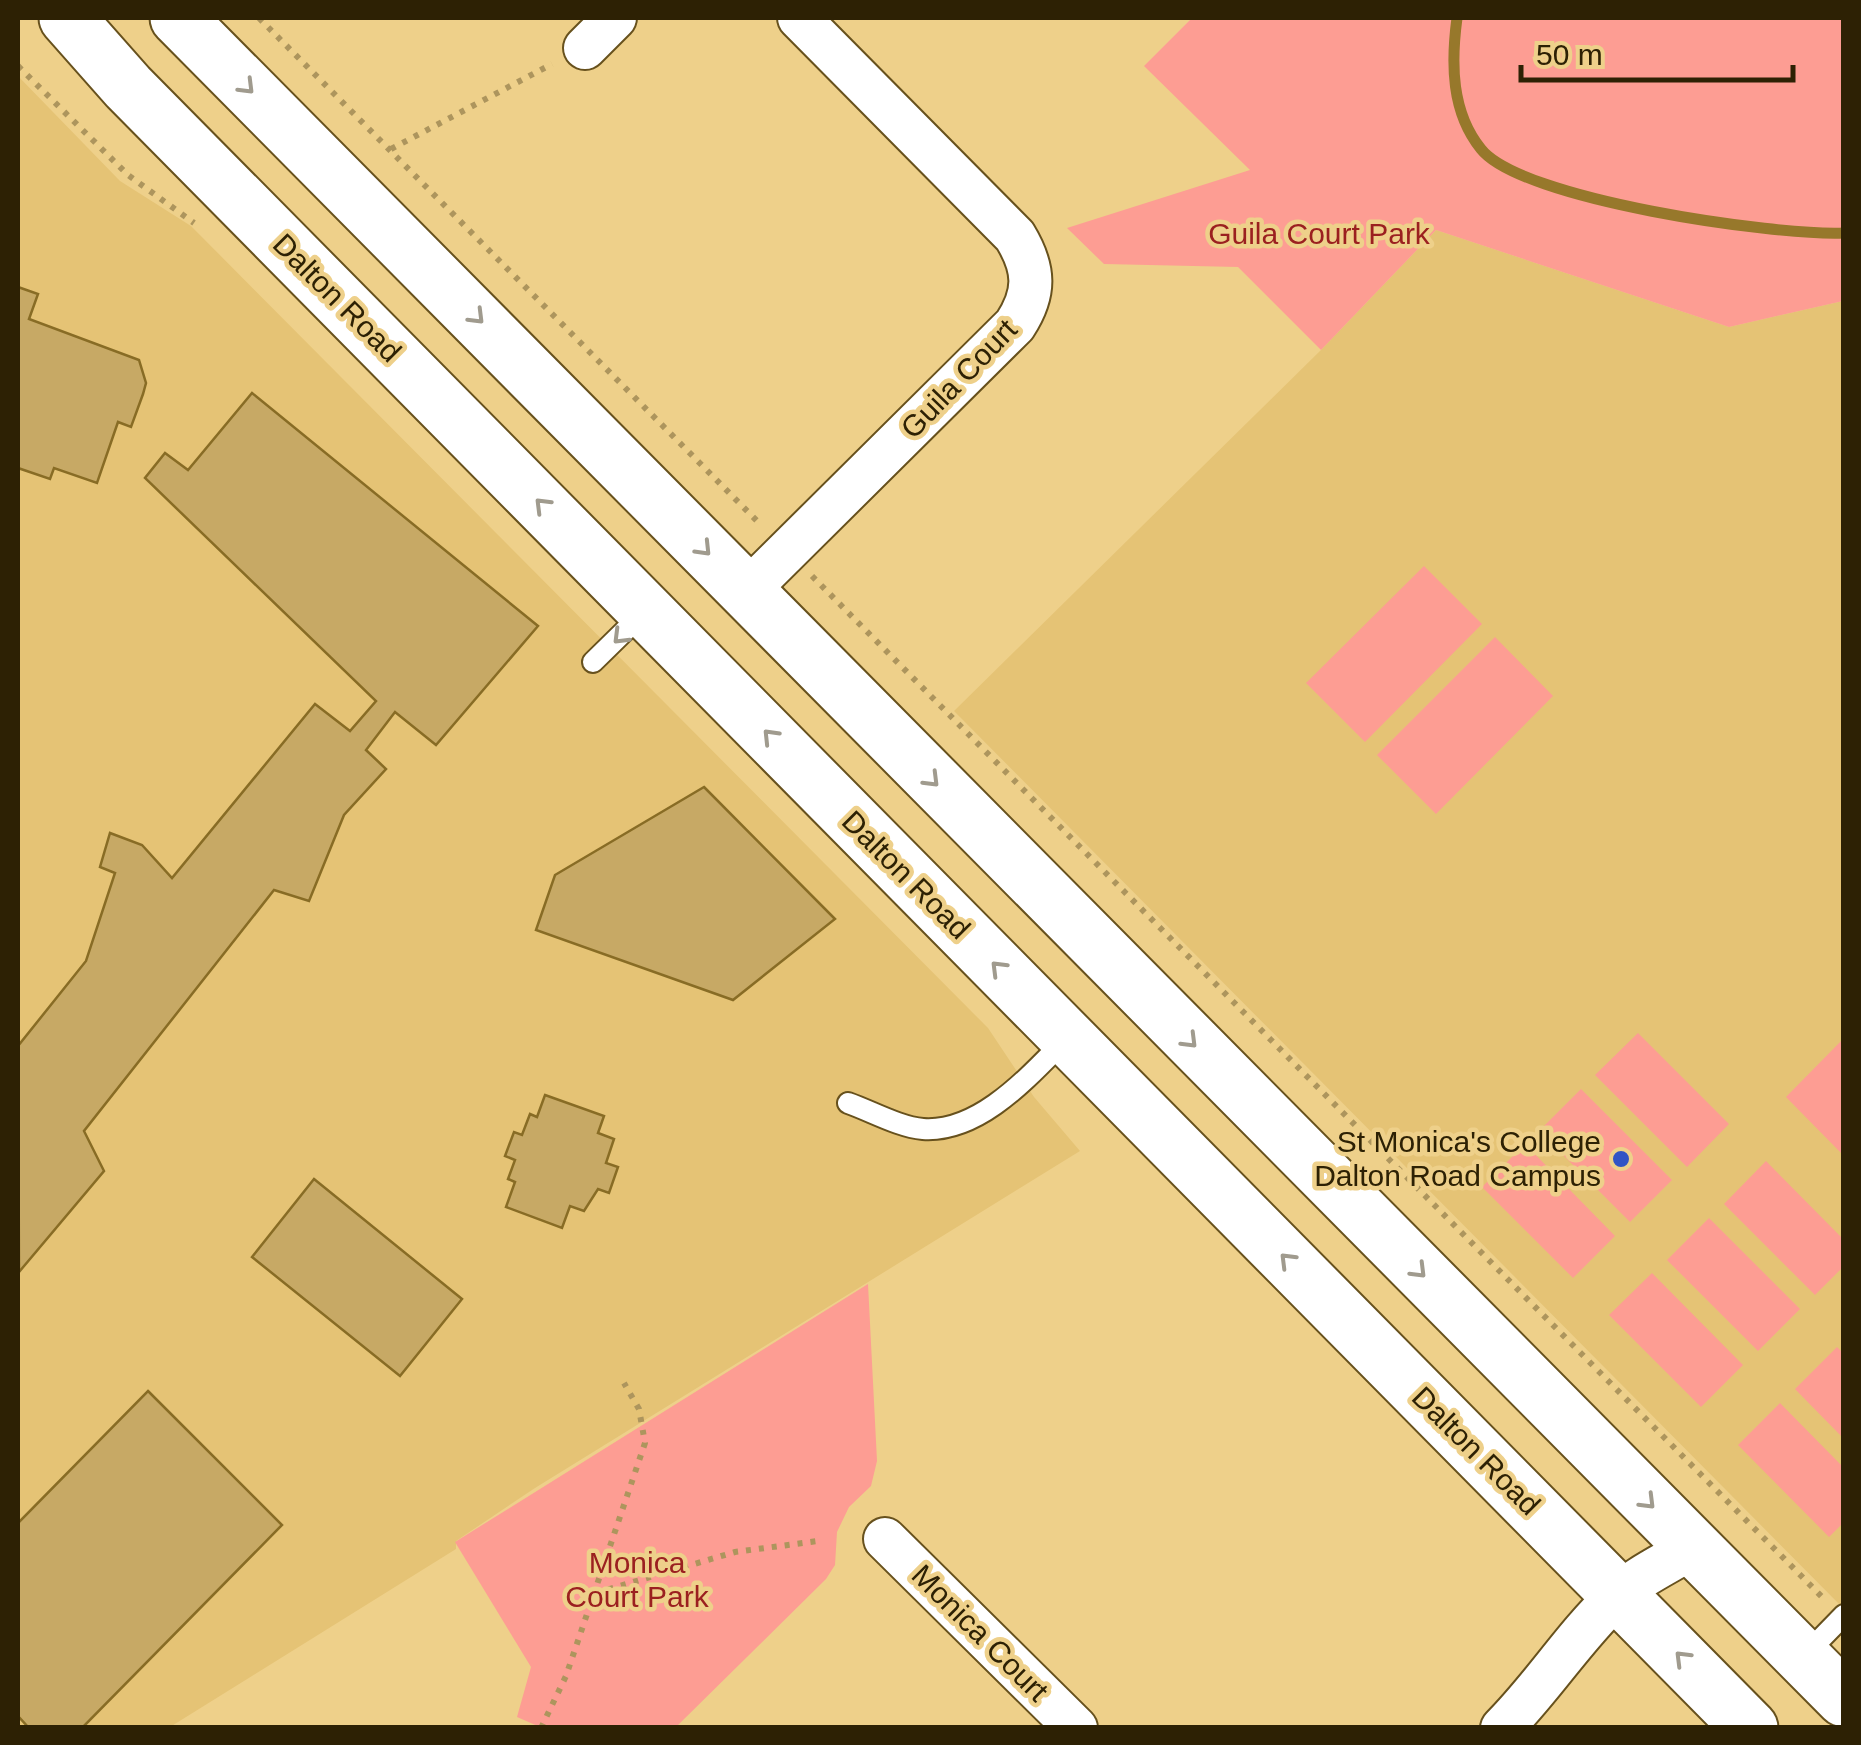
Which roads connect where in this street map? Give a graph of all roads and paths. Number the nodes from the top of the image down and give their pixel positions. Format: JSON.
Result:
{"nodes":[{"id":1,"x":67,"y":18,"type":"edge"},
{"id":2,"x":178,"y":18,"type":"edge"},
{"id":3,"x":259,"y":18,"type":"edge"},
{"id":4,"x":616,"y":18,"type":"edge"},
{"id":5,"x":800,"y":18,"type":"edge"},
{"id":6,"x":585,"y":48,"type":"joint"},
{"id":7,"x":18,"y":66,"type":"edge"},
{"id":8,"x":390,"y":149,"type":"junction"},
{"id":9,"x":102,"y":150,"type":"dead end"},
{"id":10,"x":787,"y":550,"type":"junction"},
{"id":11,"x":746,"y":592,"type":"junction"},
{"id":12,"x":646,"y":610,"type":"junction"},
{"id":13,"x":686,"y":650,"type":"junction"},
{"id":14,"x":593,"y":662,"type":"dead end"},
{"id":15,"x":1121,"y":972,"type":"junction"},
{"id":16,"x":1067,"y":1037,"type":"junction"},
{"id":17,"x":848,"y":1103,"type":"dead end"},
{"id":18,"x":624,"y":1383,"type":"dead end"},
{"id":19,"x":884,"y":1539,"type":"dead end"},
{"id":20,"x":818,"y":1541,"type":"dead end"},
{"id":21,"x":1693,"y":1547,"type":"junction"},
{"id":22,"x":596,"y":1593,"type":"junction"},
{"id":23,"x":1628,"y":1604,"type":"junction"},
{"id":24,"x":1843,"y":1616,"type":"edge"},
{"id":25,"x":1802,"y":1658,"type":"junction"},
{"id":26,"x":1844,"y":1699,"type":"edge"},
{"id":27,"x":1516,"y":1714,"type":"edge"},
{"id":28,"x":541,"y":1728,"type":"edge"},
{"id":29,"x":1076,"y":1728,"type":"edge"},
{"id":30,"x":1750,"y":1728,"type":"edge"}],
"edges":[{"from":12,"to":1,"type":"main road","name":"Dalton Road","one_way":true},
{"from":2,"to":11,"type":"main road","one_way":true},
{"from":3,"to":8,"type":"path"},
{"from":4,"to":6,"type":"street"},
{"from":5,"to":10,"type":"street","name":"Guila Court"},
{"from":6,"to":8,"type":"path"},
{"from":7,"to":9,"type":"path"},
{"from":8,"to":10,"type":"path"},
{"from":10,"to":11,"type":"street","name":"Guila Court"},
{"from":10,"to":24,"type":"path"},
{"from":11,"to":13,"type":"main road"},
{"from":11,"to":15,"type":"main road","one_way":true},
{"from":12,"to":13,"type":"main road","name":"Dalton Road"},
{"from":12,"to":14,"type":"lane","one_way":true},
{"from":16,"to":13,"type":"main road","name":"Dalton Road","one_way":true},
{"from":15,"to":16,"type":"main road"},
{"from":15,"to":21,"type":"main road","one_way":true},
{"from":16,"to":17,"type":"lane"},
{"from":23,"to":16,"type":"main road","name":"Dalton Road","one_way":true},
{"from":18,"to":22,"type":"path"},
{"from":19,"to":29,"type":"street","name":"Monica Court"},
{"from":20,"to":22,"type":"path"},
{"from":21,"to":23,"type":"street"},
{"from":21,"to":25,"type":"main road"},
{"from":22,"to":28,"type":"path"},
{"from":23,"to":27,"type":"street"},
{"from":30,"to":23,"type":"main road","name":"Dalton Road","one_way":true},
{"from":24,"to":25,"type":"lane"},
{"from":25,"to":26,"type":"main road"}]}
